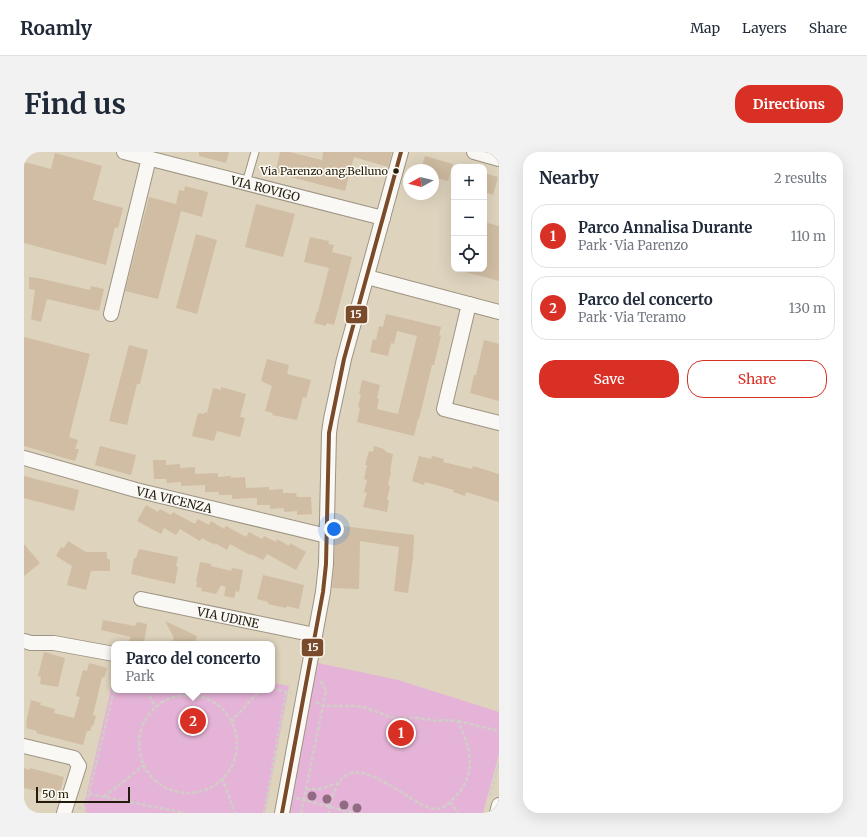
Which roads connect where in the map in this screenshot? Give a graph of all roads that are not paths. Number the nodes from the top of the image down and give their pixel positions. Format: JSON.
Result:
{"nodes":[{"id":1,"x":124,"y":152,"type":"edge"},
{"id":2,"x":255,"y":152,"type":"edge"},
{"id":3,"x":401,"y":152,"type":"edge"},
{"id":4,"x":474,"y":152,"type":"edge"},
{"id":5,"x":149,"y":158,"type":"junction"},
{"id":6,"x":499,"y":159,"type":"edge"},
{"id":7,"x":246,"y":183,"type":"junction"},
{"id":8,"x":383,"y":218,"type":"junction"},
{"id":9,"x":367,"y":277,"type":"junction"},
{"id":10,"x":470,"y":304,"type":"junction"},
{"id":11,"x":499,"y":312,"type":"edge"},
{"id":12,"x":111,"y":314,"type":"dead end"},
{"id":13,"x":499,"y":423,"type":"edge"},
{"id":14,"x":24,"y":458,"type":"edge"},
{"id":15,"x":327,"y":536,"type":"junction"},
{"id":16,"x":141,"y":599,"type":"dead end"},
{"id":17,"x":315,"y":635,"type":"junction"},
{"id":18,"x":24,"y":641,"type":"edge"},
{"id":19,"x":111,"y":654,"type":"edge"},
{"id":20,"x":24,"y":746,"type":"edge"},
{"id":21,"x":494,"y":802,"type":"edge"},
{"id":22,"x":65,"y":810,"type":"edge"},
{"id":23,"x":282,"y":813,"type":"edge"},
{"id":24,"x":497,"y":813,"type":"edge"}],
"edges":[{"from":1,"to":5,"type":"street","name":"VIA ROVIGO"},
{"from":2,"to":7,"type":"lane"},
{"from":3,"to":8,"type":"street"},
{"from":4,"to":6,"type":"street"},
{"from":5,"to":7,"type":"street","name":"VIA ROVIGO"},
{"from":5,"to":12,"type":"street"},
{"from":7,"to":8,"type":"street","name":"VIA ROVIGO"},
{"from":8,"to":9,"type":"street"},
{"from":9,"to":10,"type":"street"},
{"from":9,"to":15,"type":"street"},
{"from":10,"to":11,"type":"street"},
{"from":10,"to":13,"type":"street"},
{"from":14,"to":15,"type":"street","name":"VIA VICENZA"},
{"from":15,"to":17,"type":"street"},
{"from":16,"to":17,"type":"street","name":"VIA UDINE"},
{"from":17,"to":23,"type":"street"},
{"from":18,"to":19,"type":"street"},
{"from":20,"to":22,"type":"street"},
{"from":21,"to":24,"type":"street"}]}
